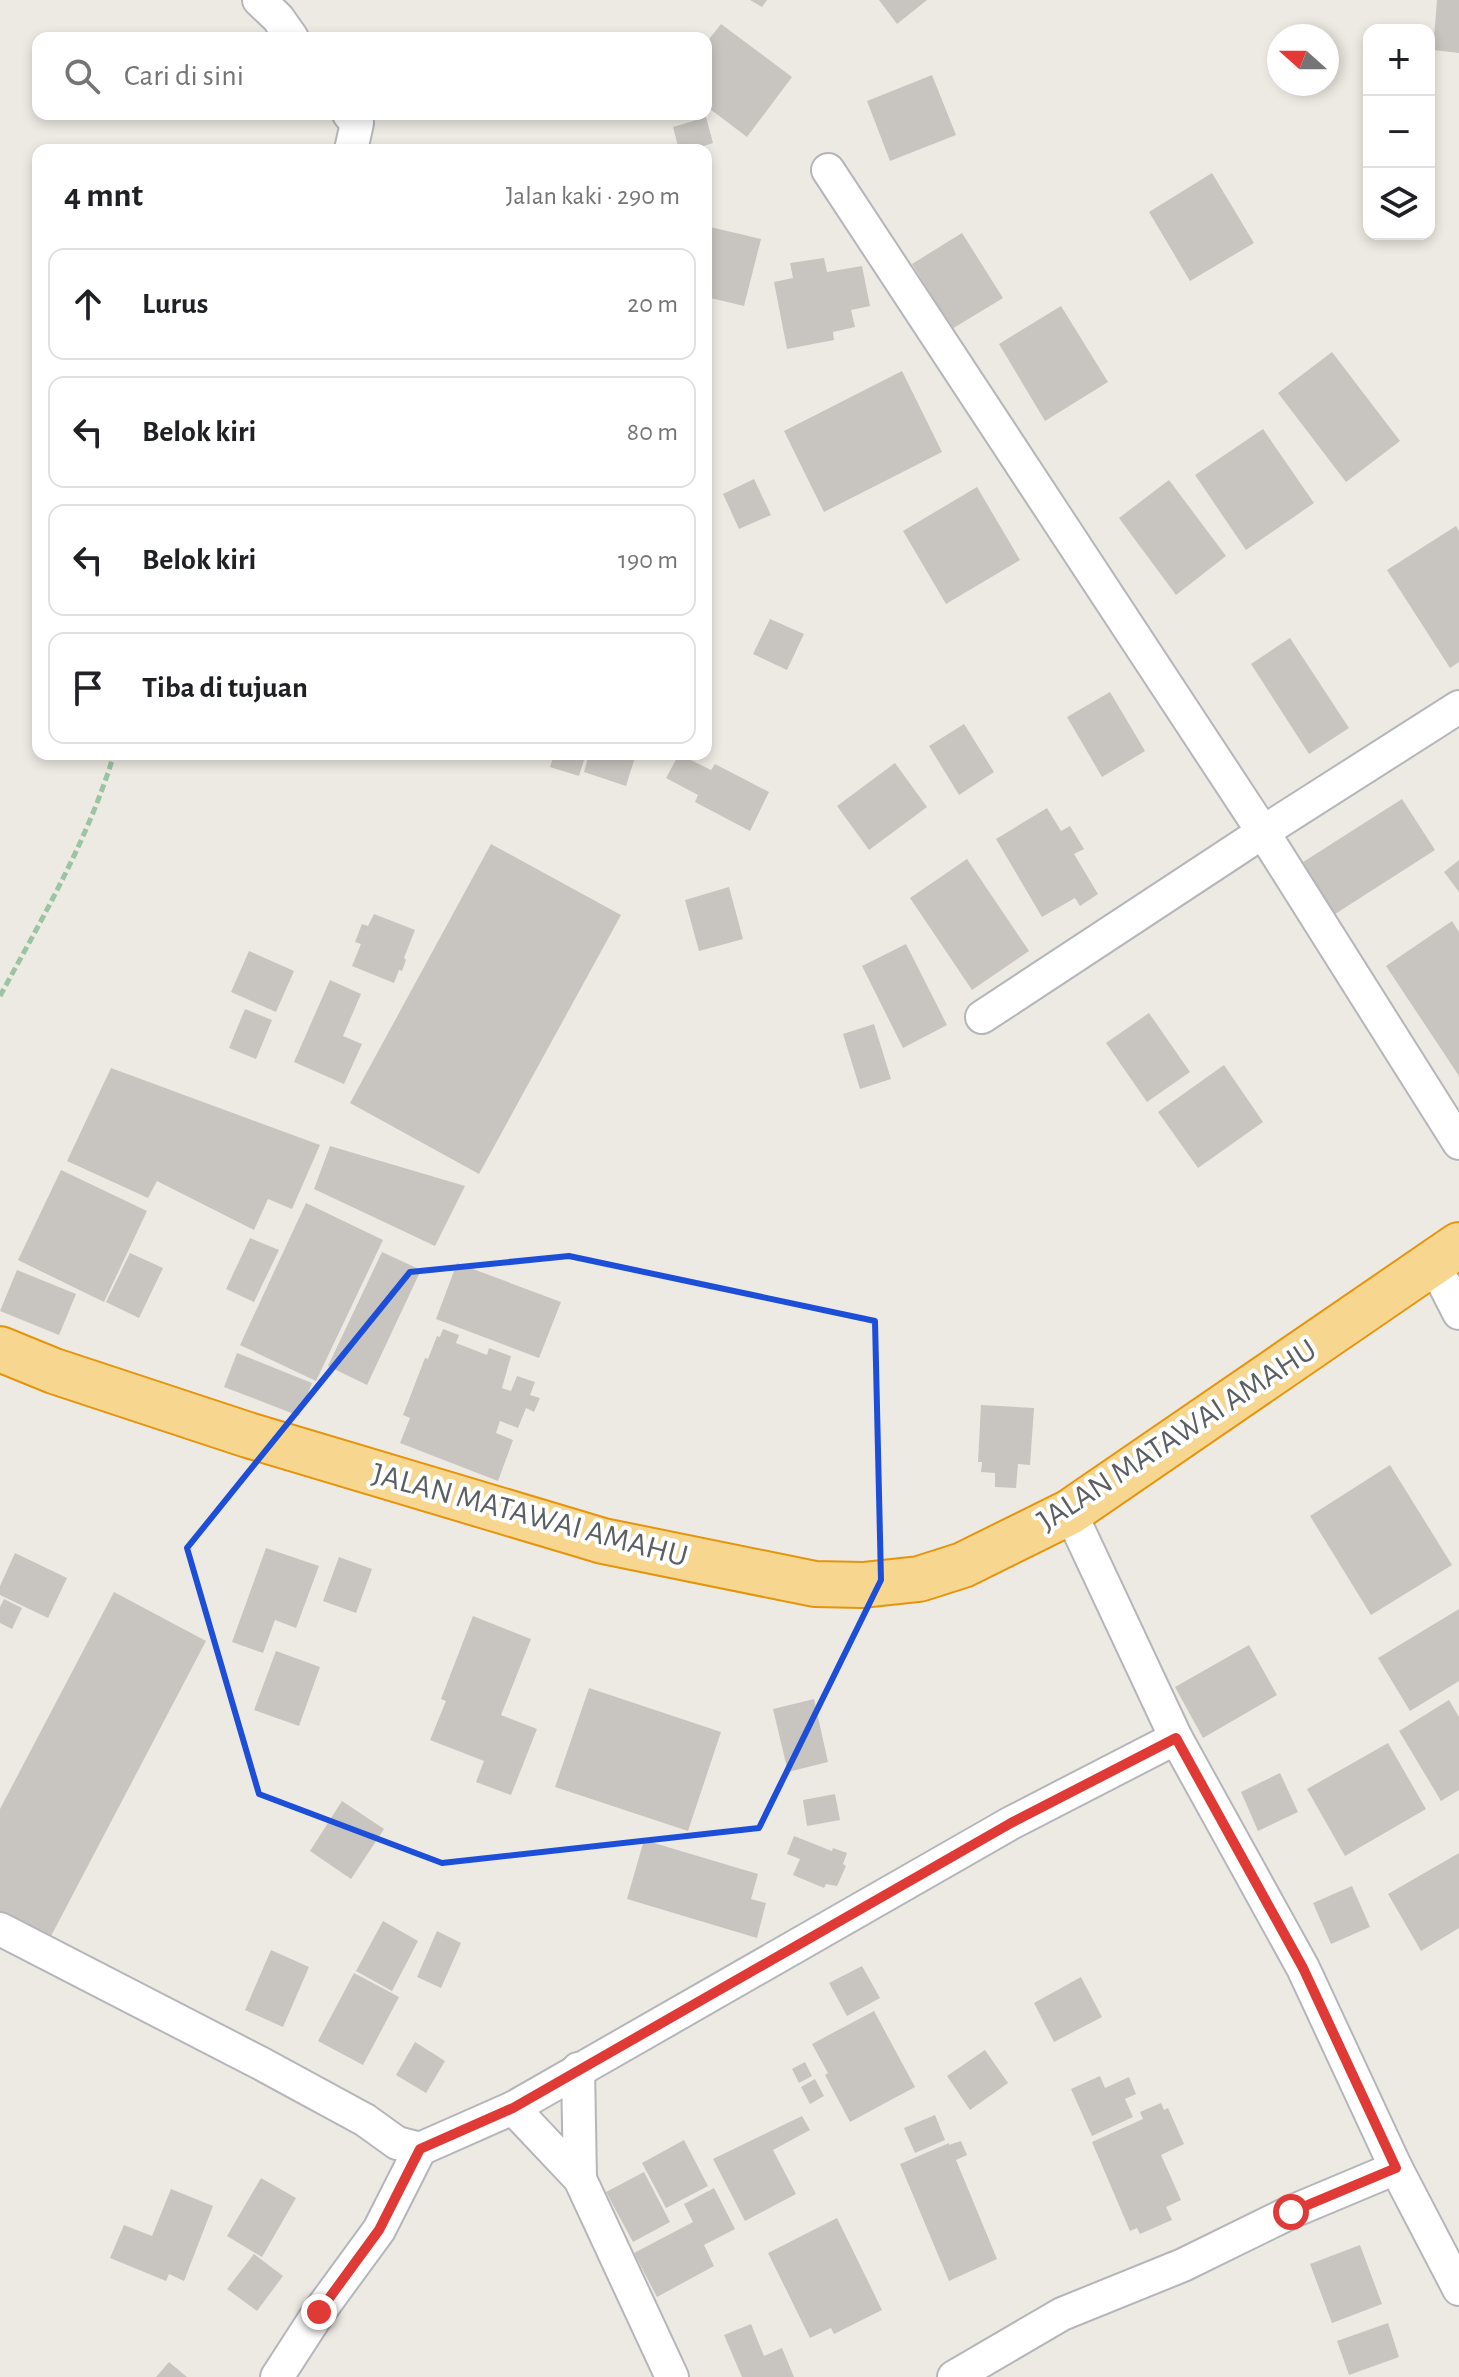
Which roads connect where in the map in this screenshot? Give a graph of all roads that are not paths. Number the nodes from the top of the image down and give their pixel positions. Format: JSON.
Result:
{"nodes":[{"id":1,"x":259,"y":0,"type":"edge"},
{"id":2,"x":288,"y":32,"type":"edge"},
{"id":3,"x":354,"y":120,"type":"edge"},
{"id":4,"x":352,"y":144,"type":"edge"},
{"id":5,"x":828,"y":170,"type":"dead end"},
{"id":6,"x":1459,"y":707,"type":"edge"},
{"id":7,"x":1263,"y":832,"type":"junction"},
{"id":8,"x":982,"y":1017,"type":"dead end"},
{"id":9,"x":1459,"y":1143,"type":"edge"},
{"id":10,"x":1446,"y":1255,"type":"edge"},
{"id":11,"x":1459,"y":1313,"type":"edge"},
{"id":12,"x":0,"y":1349,"type":"edge"},
{"id":13,"x":1070,"y":1512,"type":"junction"},
{"id":14,"x":1176,"y":1738,"type":"junction"},
{"id":15,"x":0,"y":1929,"type":"edge"},
{"id":16,"x":578,"y":2069,"type":"junction"},
{"id":17,"x":513,"y":2108,"type":"junction"},
{"id":18,"x":420,"y":2149,"type":"junction"},
{"id":19,"x":1396,"y":2168,"type":"junction"},
{"id":20,"x":580,"y":2179,"type":"junction"},
{"id":21,"x":1446,"y":2230,"type":"edge"},
{"id":22,"x":1459,"y":2289,"type":"edge"},
{"id":23,"x":277,"y":2377,"type":"edge"},
{"id":24,"x":672,"y":2377,"type":"edge"},
{"id":25,"x":954,"y":2377,"type":"edge"}],
"edges":[{"from":1,"to":2,"type":"street"},
{"from":3,"to":4,"type":"street"},
{"from":5,"to":7,"type":"street"},
{"from":6,"to":7,"type":"street"},
{"from":7,"to":8,"type":"street"},
{"from":7,"to":9,"type":"street"},
{"from":10,"to":11,"type":"street"},
{"from":10,"to":13,"type":"highway","name":"JALAN MATAWAI AMAHU"},
{"from":12,"to":13,"type":"highway","name":"JALAN MATAWAI AMAHU"},
{"from":13,"to":14,"type":"street"},
{"from":14,"to":16,"type":"street"},
{"from":14,"to":19,"type":"street"},
{"from":15,"to":18,"type":"street"},
{"from":16,"to":17,"type":"street"},
{"from":16,"to":20,"type":"street"},
{"from":17,"to":18,"type":"street"},
{"from":17,"to":20,"type":"street"},
{"from":18,"to":23,"type":"street"},
{"from":19,"to":21,"type":"street"},
{"from":19,"to":25,"type":"street"},
{"from":20,"to":24,"type":"street"},
{"from":21,"to":22,"type":"street"}]}
